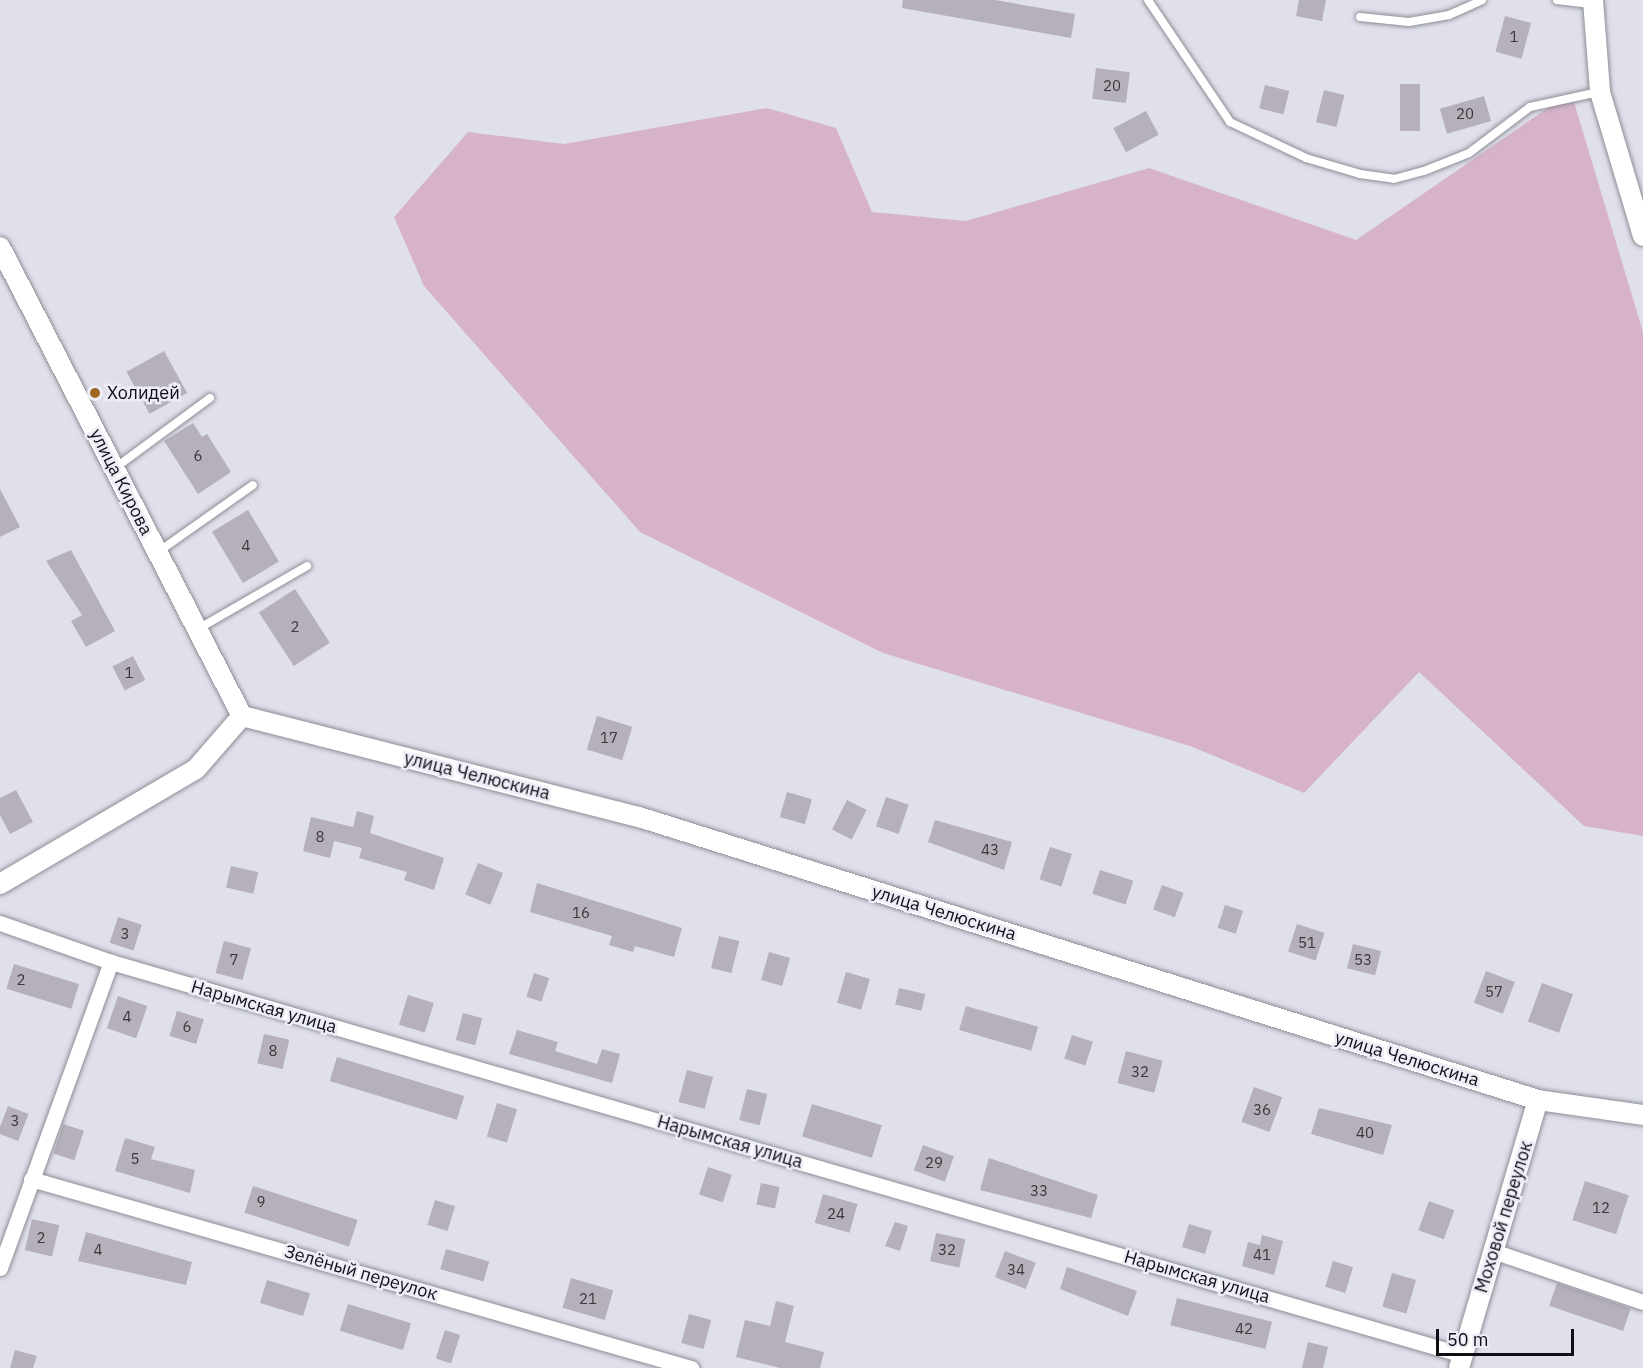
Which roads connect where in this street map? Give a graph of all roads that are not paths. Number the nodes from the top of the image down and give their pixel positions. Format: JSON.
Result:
{"nodes":[{"id":1,"x":1148,"y":0,"type":"edge"},
{"id":2,"x":1482,"y":0,"type":"edge"},
{"id":3,"x":1557,"y":0,"type":"edge"},
{"id":4,"x":1593,"y":2,"type":"edge"},
{"id":5,"x":1360,"y":16,"type":"dead end"},
{"id":6,"x":1600,"y":92,"type":"junction"},
{"id":7,"x":1643,"y":236,"type":"edge"},
{"id":8,"x":0,"y":247,"type":"edge"},
{"id":9,"x":210,"y":398,"type":"dead end"},
{"id":10,"x":114,"y":469,"type":"junction"},
{"id":11,"x":253,"y":485,"type":"dead end"},
{"id":12,"x":157,"y":552,"type":"junction"},
{"id":13,"x":307,"y":566,"type":"dead end"},
{"id":14,"x":197,"y":630,"type":"junction"},
{"id":15,"x":242,"y":716,"type":"junction"},
{"id":16,"x":0,"y":884,"type":"edge"},
{"id":17,"x":0,"y":923,"type":"edge"},
{"id":18,"x":111,"y":962,"type":"junction"},
{"id":19,"x":1538,"y":1100,"type":"junction"},
{"id":20,"x":1643,"y":1115,"type":"edge"},
{"id":21,"x":31,"y":1179,"type":"junction"},
{"id":22,"x":1493,"y":1251,"type":"junction"},
{"id":23,"x":0,"y":1268,"type":"edge"},
{"id":24,"x":1643,"y":1302,"type":"edge"},
{"id":25,"x":1461,"y":1361,"type":"edge"},
{"id":26,"x":692,"y":1368,"type":"edge"}],
"edges":[{"from":1,"to":6,"type":"lane"},
{"from":2,"to":5,"type":"lane"},
{"from":3,"to":4,"type":"lane"},
{"from":4,"to":6,"type":"street"},
{"from":6,"to":7,"type":"street"},
{"from":8,"to":10,"type":"street","name":"улица Кирова"},
{"from":9,"to":10,"type":"lane"},
{"from":10,"to":12,"type":"street","name":"улица Кирова"},
{"from":11,"to":12,"type":"lane"},
{"from":12,"to":14,"type":"street","name":"улица Кирова"},
{"from":13,"to":14,"type":"lane"},
{"from":14,"to":15,"type":"street","name":"улица Кирова"},
{"from":15,"to":16,"type":"street"},
{"from":15,"to":19,"type":"street","name":"улица Челюскина"},
{"from":17,"to":18,"type":"street","name":"Нарымская улица"},
{"from":18,"to":21,"type":"street"},
{"from":18,"to":25,"type":"street","name":"Нарымская улица"},
{"from":19,"to":20,"type":"street","name":"улица Челюскина"},
{"from":19,"to":22,"type":"street","name":"Моховой переулок"},
{"from":21,"to":23,"type":"street"},
{"from":21,"to":26,"type":"street","name":"Зелёный переулок"},
{"from":22,"to":24,"type":"street"},
{"from":22,"to":25,"type":"street","name":"Моховой переулок"}]}
